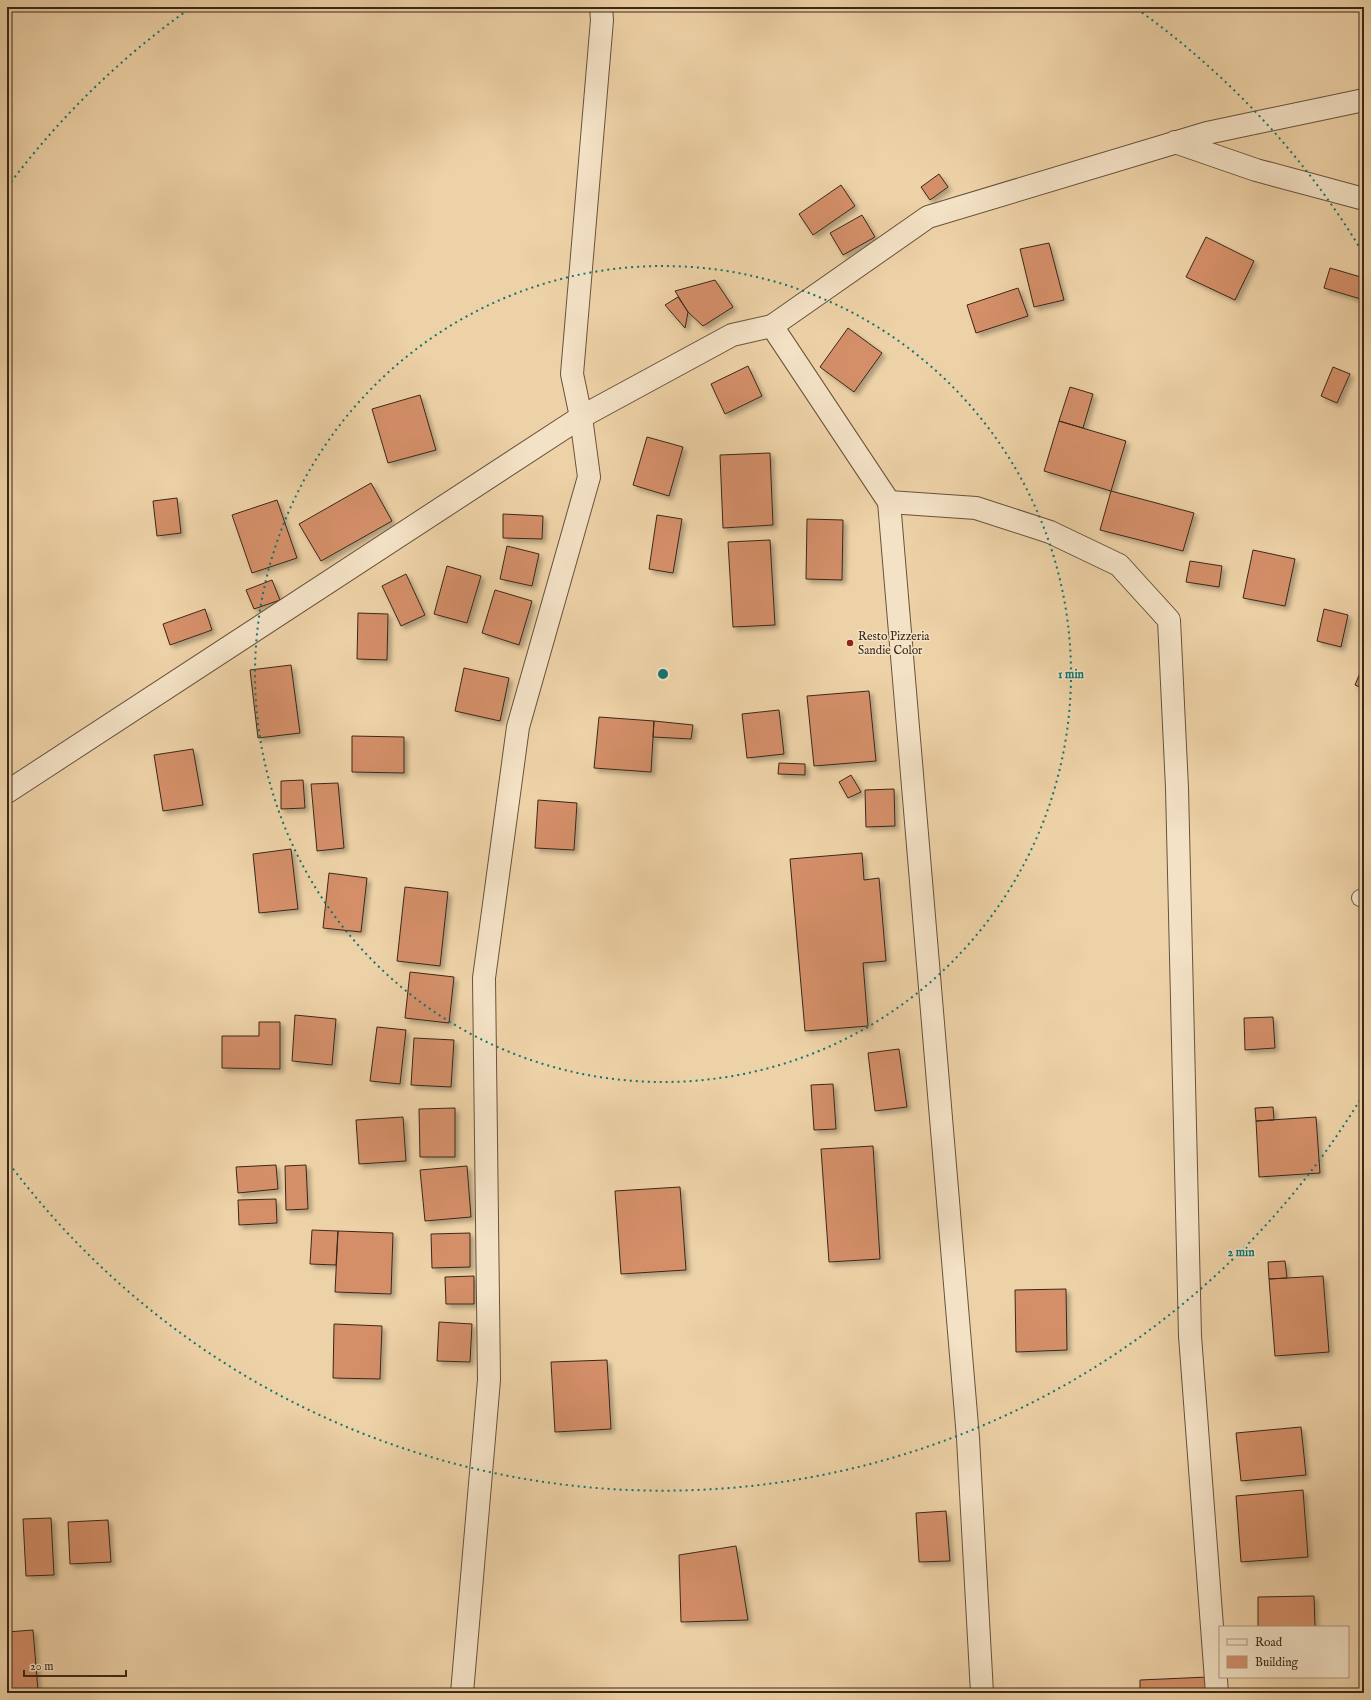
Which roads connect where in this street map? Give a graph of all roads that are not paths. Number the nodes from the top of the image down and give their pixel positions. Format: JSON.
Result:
{"nodes":[{"id":1,"x":601,"y":14,"type":"edge"},
{"id":2,"x":1364,"y":100,"type":"edge"},
{"id":3,"x":1175,"y":142,"type":"junction"},
{"id":4,"x":1364,"y":199,"type":"edge"},
{"id":5,"x":772,"y":326,"type":"junction"},
{"id":6,"x":581,"y":417,"type":"junction"},
{"id":7,"x":889,"y":502,"type":"junction"},
{"id":8,"x":7,"y":792,"type":"edge"},
{"id":9,"x":462,"y":1693,"type":"edge"},
{"id":10,"x":982,"y":1693,"type":"edge"},
{"id":11,"x":1217,"y":1693,"type":"edge"}],
"edges":[{"from":1,"to":6,"type":"street"},
{"from":2,"to":3,"type":"street"},
{"from":3,"to":4,"type":"street"},
{"from":3,"to":5,"type":"street"},
{"from":5,"to":6,"type":"street"},
{"from":5,"to":7,"type":"street"},
{"from":6,"to":8,"type":"street"},
{"from":6,"to":9,"type":"street"},
{"from":7,"to":10,"type":"street"},
{"from":7,"to":11,"type":"street"}]}
